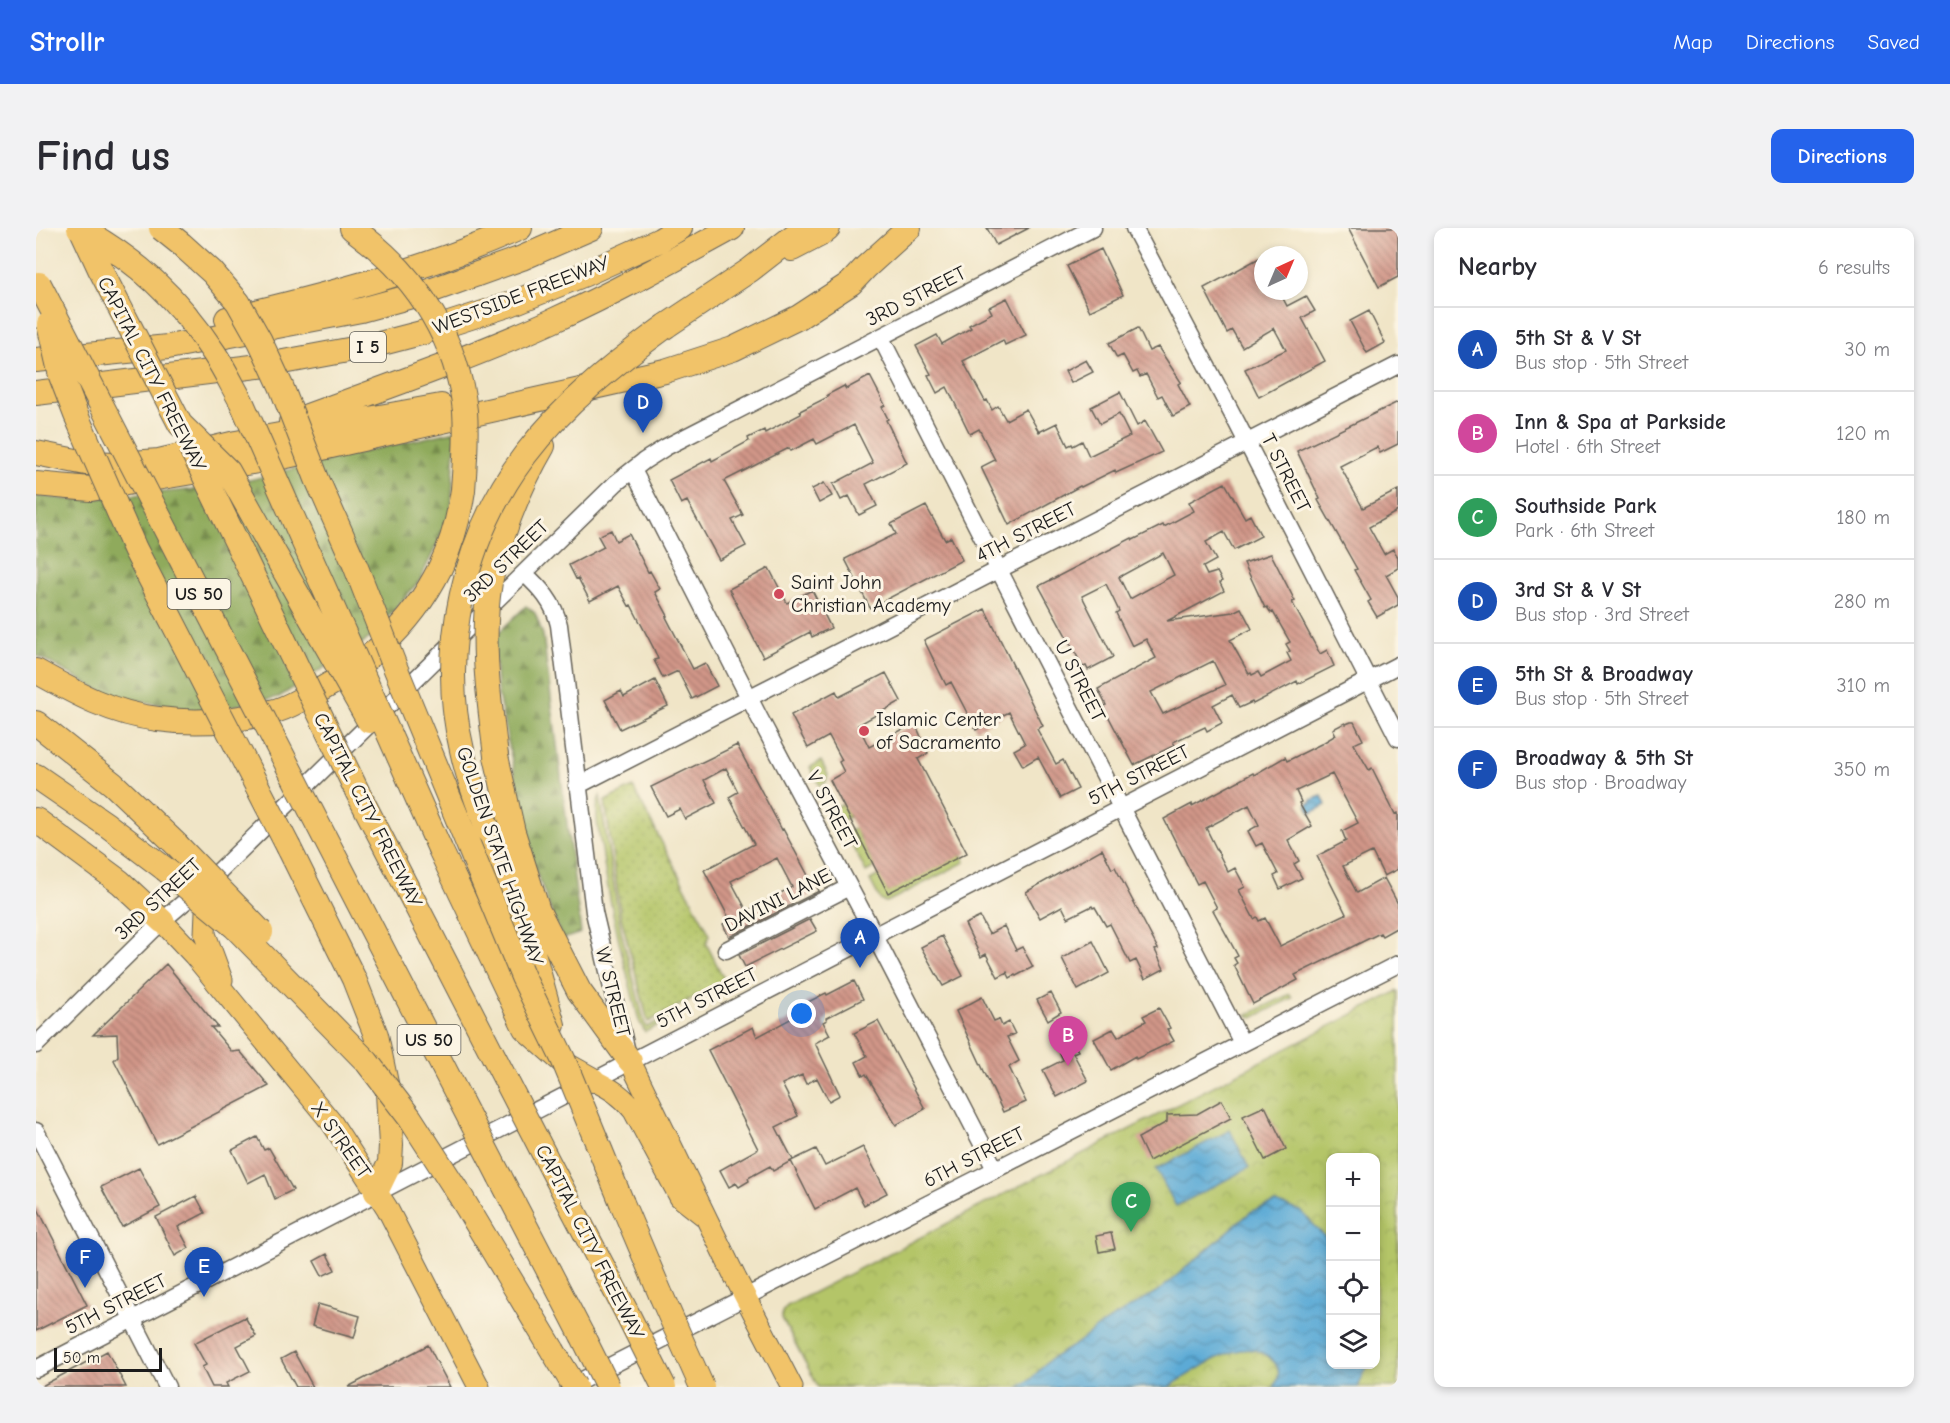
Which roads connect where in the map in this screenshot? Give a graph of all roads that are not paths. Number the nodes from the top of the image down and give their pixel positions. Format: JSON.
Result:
{"nodes":[{"id":1,"x":80,"y":228,"type":"edge"},
{"id":2,"x":161,"y":228,"type":"edge"},
{"id":3,"x":352,"y":228,"type":"edge"},
{"id":4,"x":520,"y":228,"type":"edge"},
{"id":5,"x":591,"y":228,"type":"edge"},
{"id":6,"x":680,"y":228,"type":"edge"},
{"id":7,"x":732,"y":228,"type":"edge"},
{"id":8,"x":804,"y":228,"type":"edge"},
{"id":9,"x":828,"y":228,"type":"edge"},
{"id":10,"x":909,"y":228,"type":"edge"},
{"id":11,"x":1093,"y":228,"type":"edge"},
{"id":12,"x":1134,"y":228,"type":"edge"},
{"id":13,"x":866,"y":267,"type":"junction"},
{"id":14,"x":750,"y":270,"type":"junction"},
{"id":15,"x":37,"y":281,"type":"edge"},
{"id":16,"x":881,"y":338,"type":"junction"},
{"id":17,"x":36,"y":349,"type":"edge"},
{"id":18,"x":36,"y":360,"type":"edge"},
{"id":19,"x":1398,"y":365,"type":"edge"},
{"id":20,"x":36,"y":393,"type":"edge"},
{"id":21,"x":570,"y":406,"type":"junction"},
{"id":22,"x":180,"y":424,"type":"junction"},
{"id":23,"x":236,"y":443,"type":"junction"},
{"id":24,"x":1247,"y":443,"type":"junction"},
{"id":25,"x":36,"y":453,"type":"edge"},
{"id":26,"x":633,"y":470,"type":"junction"},
{"id":27,"x":36,"y":484,"type":"edge"},
{"id":28,"x":999,"y":570,"type":"junction"},
{"id":29,"x":524,"y":573,"type":"junction"},
{"id":30,"x":1398,"y":665,"type":"edge"},
{"id":31,"x":36,"y":671,"type":"edge"},
{"id":32,"x":1368,"y":680,"type":"junction"},
{"id":33,"x":749,"y":698,"type":"junction"},
{"id":34,"x":36,"y":723,"type":"edge"},
{"id":35,"x":1398,"y":738,"type":"edge"},
{"id":36,"x":36,"y":776,"type":"edge"},
{"id":37,"x":578,"y":786,"type":"junction"},
{"id":38,"x":1121,"y":808,"type":"junction"},
{"id":39,"x":36,"y":820,"type":"edge"},
{"id":40,"x":440,"y":849,"type":"junction"},
{"id":41,"x":208,"y":882,"type":"junction"},
{"id":42,"x":849,"y":887,"type":"junction"},
{"id":43,"x":162,"y":921,"type":"junction"},
{"id":44,"x":874,"y":935,"type":"junction"},
{"id":45,"x":726,"y":950,"type":"dead end"},
{"id":46,"x":1398,"y":964,"type":"edge"},
{"id":47,"x":229,"y":997,"type":"junction"},
{"id":48,"x":1242,"y":1043,"type":"junction"},
{"id":49,"x":36,"y":1045,"type":"edge"},
{"id":50,"x":563,"y":1059,"type":"junction"},
{"id":51,"x":630,"y":1061,"type":"junction"},
{"id":52,"x":367,"y":1062,"type":"junction"},
{"id":53,"x":593,"y":1080,"type":"junction"},
{"id":54,"x":36,"y":1131,"type":"edge"},
{"id":55,"x":995,"y":1169,"type":"junction"},
{"id":56,"x":376,"y":1192,"type":"junction"},
{"id":57,"x":708,"y":1219,"type":"junction"},
{"id":58,"x":745,"y":1297,"type":"junction"},
{"id":59,"x":132,"y":1319,"type":"junction"},
{"id":60,"x":36,"y":1369,"type":"edge"},
{"id":61,"x":167,"y":1387,"type":"edge"},
{"id":62,"x":479,"y":1387,"type":"edge"},
{"id":63,"x":569,"y":1387,"type":"edge"},
{"id":64,"x":575,"y":1387,"type":"edge"},
{"id":65,"x":608,"y":1387,"type":"edge"},
{"id":66,"x":664,"y":1387,"type":"edge"},
{"id":67,"x":702,"y":1387,"type":"edge"},
{"id":68,"x":792,"y":1387,"type":"edge"}],
"edges":[{"from":1,"to":22,"type":"highway","name":"CAPITAL CITY FREEWAY","number":"US 50","bridge":true},
{"from":1,"to":40,"type":"highway","bridge":true},
{"from":2,"to":50,"type":"highway","bridge":true},
{"from":3,"to":31,"type":"highway","bridge":true},
{"from":4,"to":17,"type":"highway"},
{"from":5,"to":18,"type":"highway","name":"WESTSIDE FREEWAY","number":"I 5"},
{"from":6,"to":20,"type":"highway","name":"WESTSIDE FREEWAY","number":"I 5"},
{"from":7,"to":23,"type":"highway"},
{"from":8,"to":14,"type":"highway","name":"GOLDEN STATE HIGHWAY"},
{"from":9,"to":14,"type":"highway"},
{"from":10,"to":13,"type":"highway"},
{"from":11,"to":16,"type":"street","name":"3RD STREET"},
{"from":12,"to":24,"type":"street","name":"T STREET"},
{"from":13,"to":23,"type":"highway"},
{"from":13,"to":27,"type":"highway"},
{"from":14,"to":21,"type":"highway","name":"GOLDEN STATE HIGHWAY","bridge":true},
{"from":15,"to":56,"type":"highway","bridge":true},
{"from":15,"to":65,"type":"highway","number":"US 50","bridge":true},
{"from":16,"to":26,"type":"street","name":"3RD STREET"},
{"from":16,"to":28,"type":"street","name":"U STREET"},
{"from":19,"to":24,"type":"street","name":"4TH STREET"},
{"from":21,"to":50,"type":"highway","name":"GOLDEN STATE HIGHWAY","bridge":true},
{"from":21,"to":51,"type":"highway","bridge":true},
{"from":22,"to":40,"type":"highway","bridge":true},
{"from":22,"to":66,"type":"highway","name":"CAPITAL CITY FREEWAY","number":"US 50","bridge":true},
{"from":23,"to":25,"type":"highway"},
{"from":24,"to":28,"type":"street","name":"4TH STREET"},
{"from":24,"to":32,"type":"street","name":"T STREET"},
{"from":26,"to":29,"type":"street","name":"3RD STREET"},
{"from":26,"to":33,"type":"street","name":"V STREET"},
{"from":28,"to":33,"type":"street","name":"4TH STREET"},
{"from":28,"to":38,"type":"street","name":"U STREET"},
{"from":29,"to":37,"type":"street","name":"W STREET"},
{"from":29,"to":41,"type":"street","name":"3RD STREET"},
{"from":30,"to":32,"type":"street","name":"5TH STREET"},
{"from":32,"to":35,"type":"street","name":"T STREET"},
{"from":32,"to":38,"type":"street","name":"5TH STREET"},
{"from":33,"to":37,"type":"street","name":"4TH STREET"},
{"from":33,"to":42,"type":"street","name":"V STREET"},
{"from":34,"to":52,"type":"highway","bridge":true},
{"from":36,"to":52,"type":"highway","bridge":true},
{"from":37,"to":51,"type":"street","name":"W STREET"},
{"from":38,"to":44,"type":"street","name":"5TH STREET"},
{"from":38,"to":48,"type":"street","name":"U STREET"},
{"from":39,"to":43,"type":"highway"},
{"from":40,"to":53,"type":"highway"},
{"from":41,"to":43,"type":"street","name":"3RD STREET"},
{"from":41,"to":47,"type":"main road"},
{"from":42,"to":44,"type":"street","name":"V STREET"},
{"from":42,"to":45,"type":"street","name":"DAVINI LANE"},
{"from":43,"to":47,"type":"main road","name":"X STREET"},
{"from":43,"to":49,"type":"street","name":"3RD STREET"},
{"from":44,"to":51,"type":"street","name":"5TH STREET"},
{"from":44,"to":55,"type":"street","name":"V STREET"},
{"from":46,"to":48,"type":"street","name":"6TH STREET"},
{"from":47,"to":56,"type":"main road","name":"X STREET"},
{"from":48,"to":55,"type":"street","name":"6TH STREET"},
{"from":50,"to":67,"type":"highway","name":"GOLDEN STATE HIGHWAY","bridge":true},
{"from":51,"to":53,"type":"street","name":"5TH STREET"},
{"from":51,"to":57,"type":"main road","name":"W STREET"},
{"from":52,"to":64,"type":"highway","bridge":true},
{"from":53,"to":56,"type":"street","name":"5TH STREET"},
{"from":53,"to":57,"type":"main road"},
{"from":54,"to":59,"type":"street"},
{"from":55,"to":58,"type":"street","name":"6TH STREET"},
{"from":56,"to":59,"type":"street","name":"5TH STREET"},
{"from":56,"to":62,"type":"main road","name":"X STREET"},
{"from":57,"to":58,"type":"main road","name":"W STREET"},
{"from":58,"to":63,"type":"street","name":"6TH STREET"},
{"from":58,"to":68,"type":"main road","name":"W STREET"},
{"from":59,"to":60,"type":"street","name":"5TH STREET"},
{"from":59,"to":61,"type":"street"}]}
